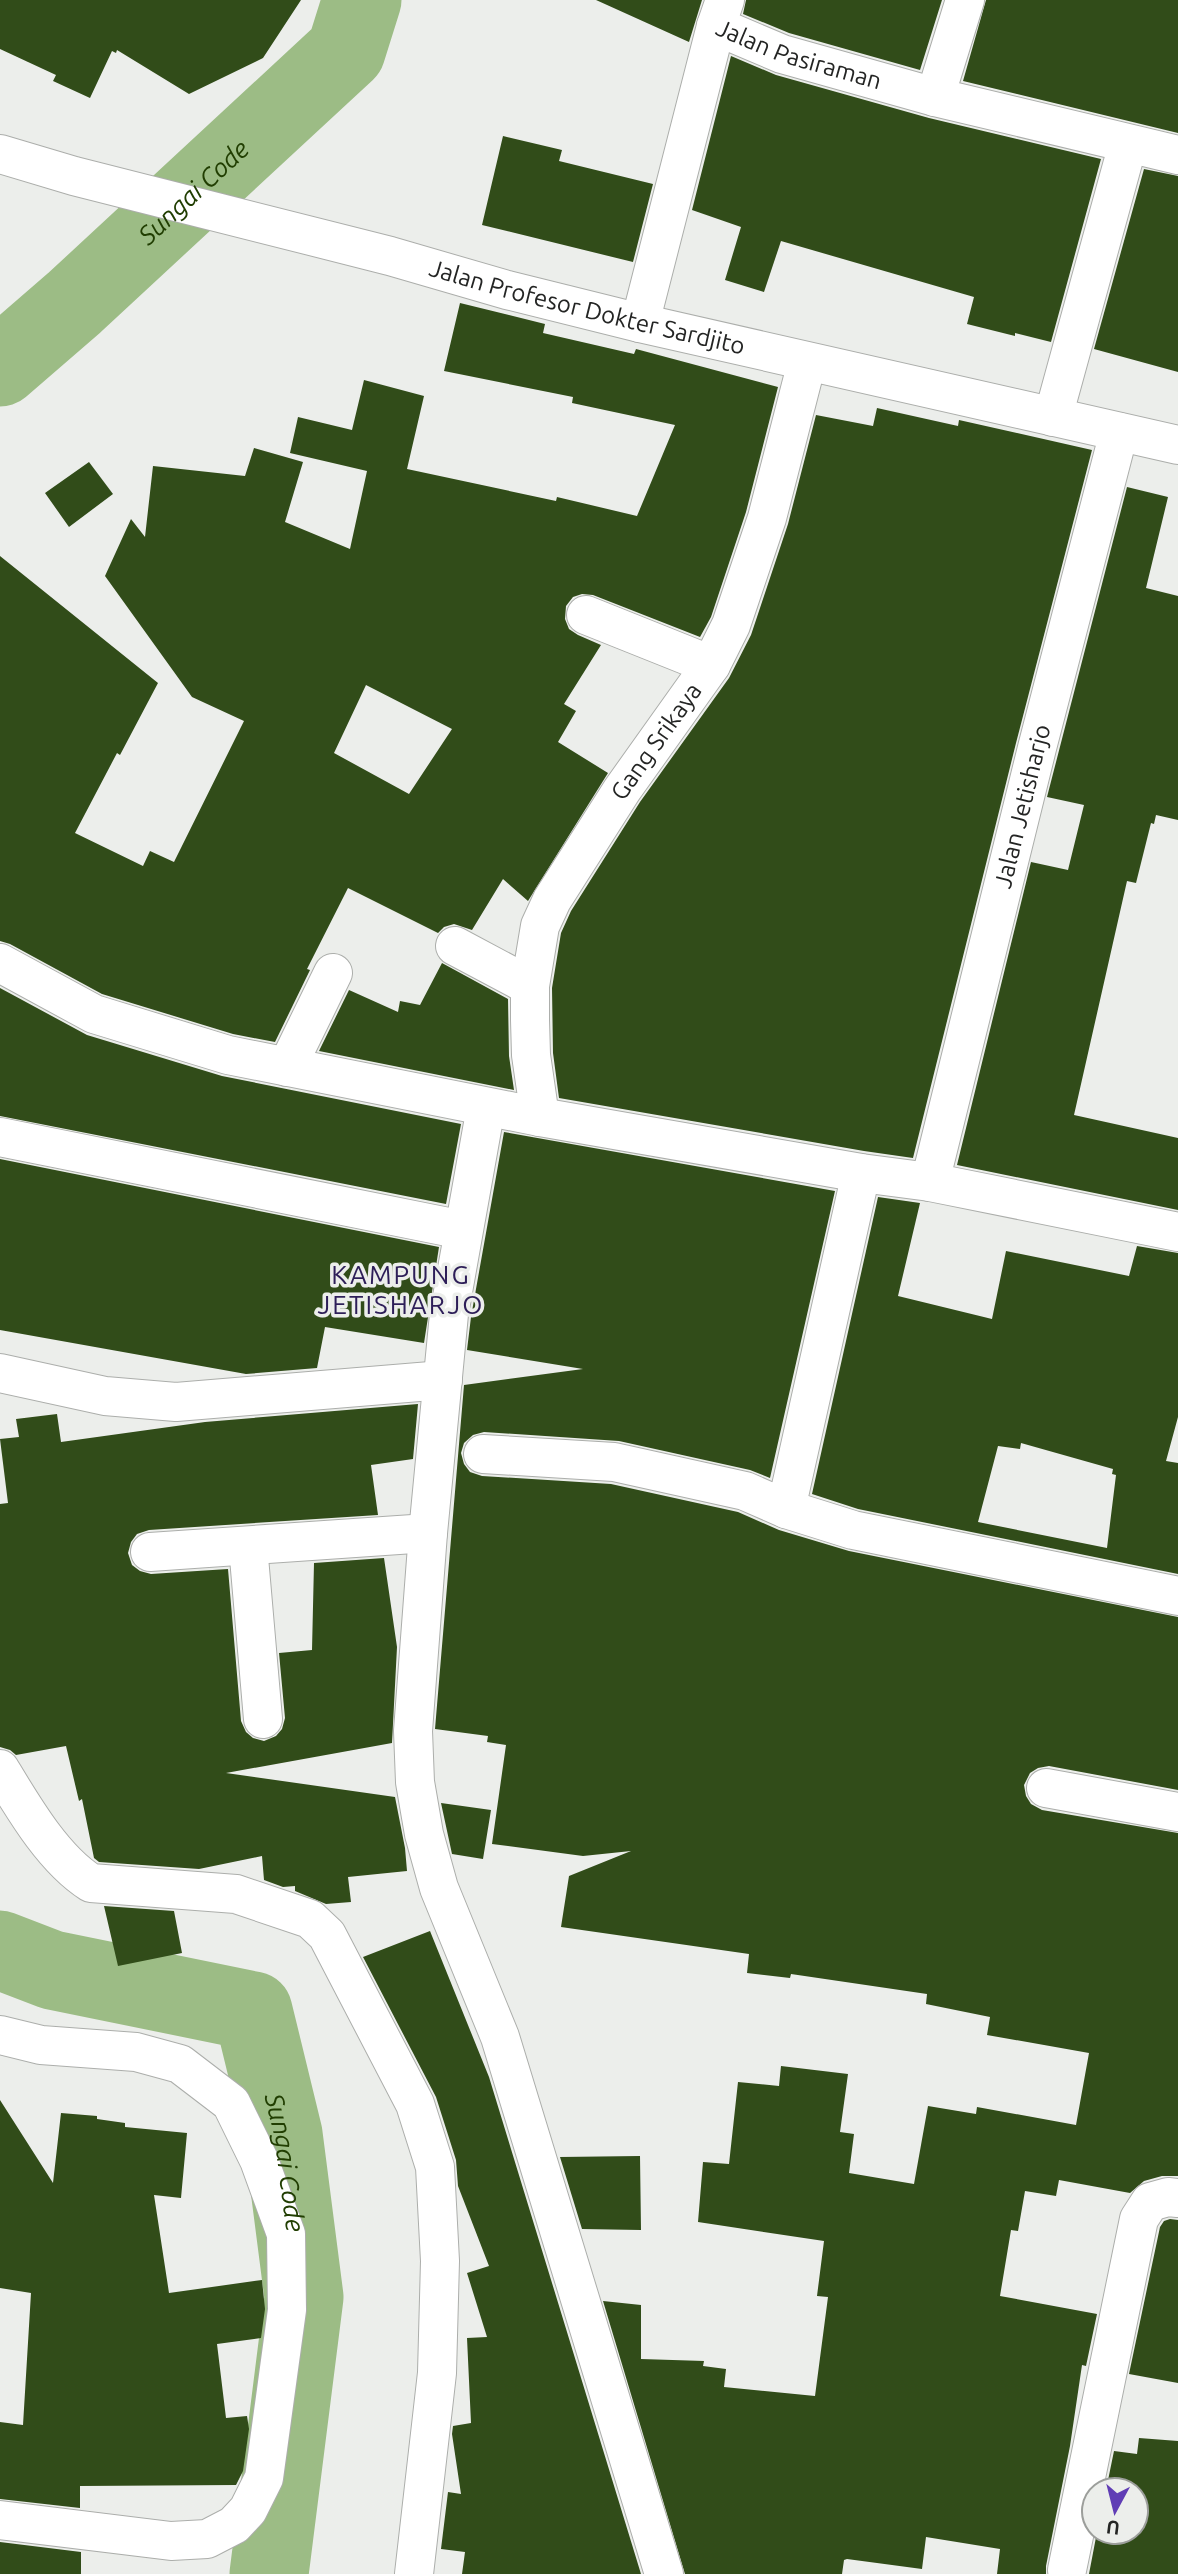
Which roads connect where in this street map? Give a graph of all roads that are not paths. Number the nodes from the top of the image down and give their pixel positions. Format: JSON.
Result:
{"nodes":[{"id":1,"x":965,"y":0,"type":"edge"},
{"id":2,"x":720,"y":13,"type":"edge"},
{"id":3,"x":935,"y":97,"type":"junction"},
{"id":4,"x":1128,"y":144,"type":"junction"},
{"id":5,"x":0,"y":154,"type":"edge"},
{"id":6,"x":1178,"y":155,"type":"edge"},
{"id":7,"x":640,"y":323,"type":"junction"},
{"id":8,"x":807,"y":362,"type":"junction"},
{"id":9,"x":1053,"y":417,"type":"junction"},
{"id":10,"x":1119,"y":432,"type":"junction"},
{"id":11,"x":1178,"y":445,"type":"edge"},
{"id":12,"x":586,"y":615,"type":"dead end"},
{"id":13,"x":711,"y":665,"type":"junction"},
{"id":14,"x":455,"y":946,"type":"dead end"},
{"id":15,"x":0,"y":963,"type":"edge"},
{"id":16,"x":333,"y":974,"type":"dead end"},
{"id":17,"x":530,"y":986,"type":"junction"},
{"id":18,"x":287,"y":1067,"type":"junction"},
{"id":19,"x":486,"y":1107,"type":"junction"},
{"id":20,"x":540,"y":1117,"type":"junction"},
{"id":21,"x":0,"y":1137,"type":"edge"},
{"id":22,"x":861,"y":1173,"type":"junction"},
{"id":23,"x":930,"y":1182,"type":"junction"},
{"id":24,"x":463,"y":1230,"type":"junction"},
{"id":25,"x":1178,"y":1232,"type":"edge"},
{"id":26,"x":0,"y":1373,"type":"edge"},
{"id":27,"x":443,"y":1380,"type":"junction"},
{"id":28,"x":483,"y":1454,"type":"dead end"},
{"id":29,"x":786,"y":1509,"type":"junction"},
{"id":30,"x":428,"y":1533,"type":"junction"},
{"id":31,"x":248,"y":1546,"type":"junction"},
{"id":32,"x":150,"y":1552,"type":"dead end"},
{"id":33,"x":1178,"y":1596,"type":"edge"},
{"id":34,"x":263,"y":1719,"type":"dead end"},
{"id":35,"x":0,"y":1769,"type":"edge"},
{"id":36,"x":1046,"y":1788,"type":"dead end"},
{"id":37,"x":1178,"y":1812,"type":"edge"},
{"id":38,"x":0,"y":2035,"type":"edge"},
{"id":39,"x":1178,"y":2198,"type":"edge"},
{"id":40,"x":0,"y":2520,"type":"edge"},
{"id":41,"x":1067,"y":2570,"type":"dead end"},
{"id":42,"x":414,"y":2574,"type":"edge"},
{"id":43,"x":664,"y":2574,"type":"edge"}],
"edges":[{"from":1,"to":3,"type":"street"},
{"from":2,"to":3,"type":"street","name":"Jalan Pasiraman"},
{"from":2,"to":7,"type":"street","name":"Jalan Pasiraman"},
{"from":3,"to":4,"type":"street","name":"Jalan Pasiraman"},
{"from":4,"to":6,"type":"street","name":"Jalan Pasiraman"},
{"from":4,"to":9,"type":"street"},
{"from":5,"to":7,"type":"street","name":"Jalan Profesor Dokter Sardjito"},
{"from":7,"to":8,"type":"street","name":"Jalan Profesor Dokter Sardjito"},
{"from":8,"to":9,"type":"street","name":"Jalan Profesor Dokter Sardjito"},
{"from":8,"to":13,"type":"street","name":"Gang Srikaya"},
{"from":9,"to":10,"type":"street","name":"Jalan Profesor Dokter Sardjito"},
{"from":10,"to":11,"type":"street","name":"Jalan Profesor Dokter Sardjito"},
{"from":10,"to":23,"type":"street","name":"Jalan Jetisharjo"},
{"from":12,"to":13,"type":"street"},
{"from":13,"to":17,"type":"street","name":"Gang Srikaya"},
{"from":14,"to":17,"type":"street"},
{"from":15,"to":18,"type":"street"},
{"from":16,"to":18,"type":"street"},
{"from":17,"to":20,"type":"street","name":"Gang Srikaya"},
{"from":18,"to":19,"type":"street"},
{"from":19,"to":20,"type":"street"},
{"from":19,"to":24,"type":"street"},
{"from":20,"to":22,"type":"street"},
{"from":21,"to":24,"type":"street"},
{"from":22,"to":23,"type":"street"},
{"from":22,"to":29,"type":"street"},
{"from":23,"to":25,"type":"street"},
{"from":24,"to":27,"type":"street"},
{"from":26,"to":27,"type":"street"},
{"from":27,"to":30,"type":"street"},
{"from":28,"to":29,"type":"street"},
{"from":29,"to":33,"type":"street"},
{"from":30,"to":31,"type":"street"},
{"from":30,"to":43,"type":"street"},
{"from":31,"to":32,"type":"street"},
{"from":31,"to":34,"type":"street"},
{"from":35,"to":42,"type":"street"},
{"from":36,"to":37,"type":"street"},
{"from":38,"to":40,"type":"street"},
{"from":39,"to":41,"type":"street"}]}
